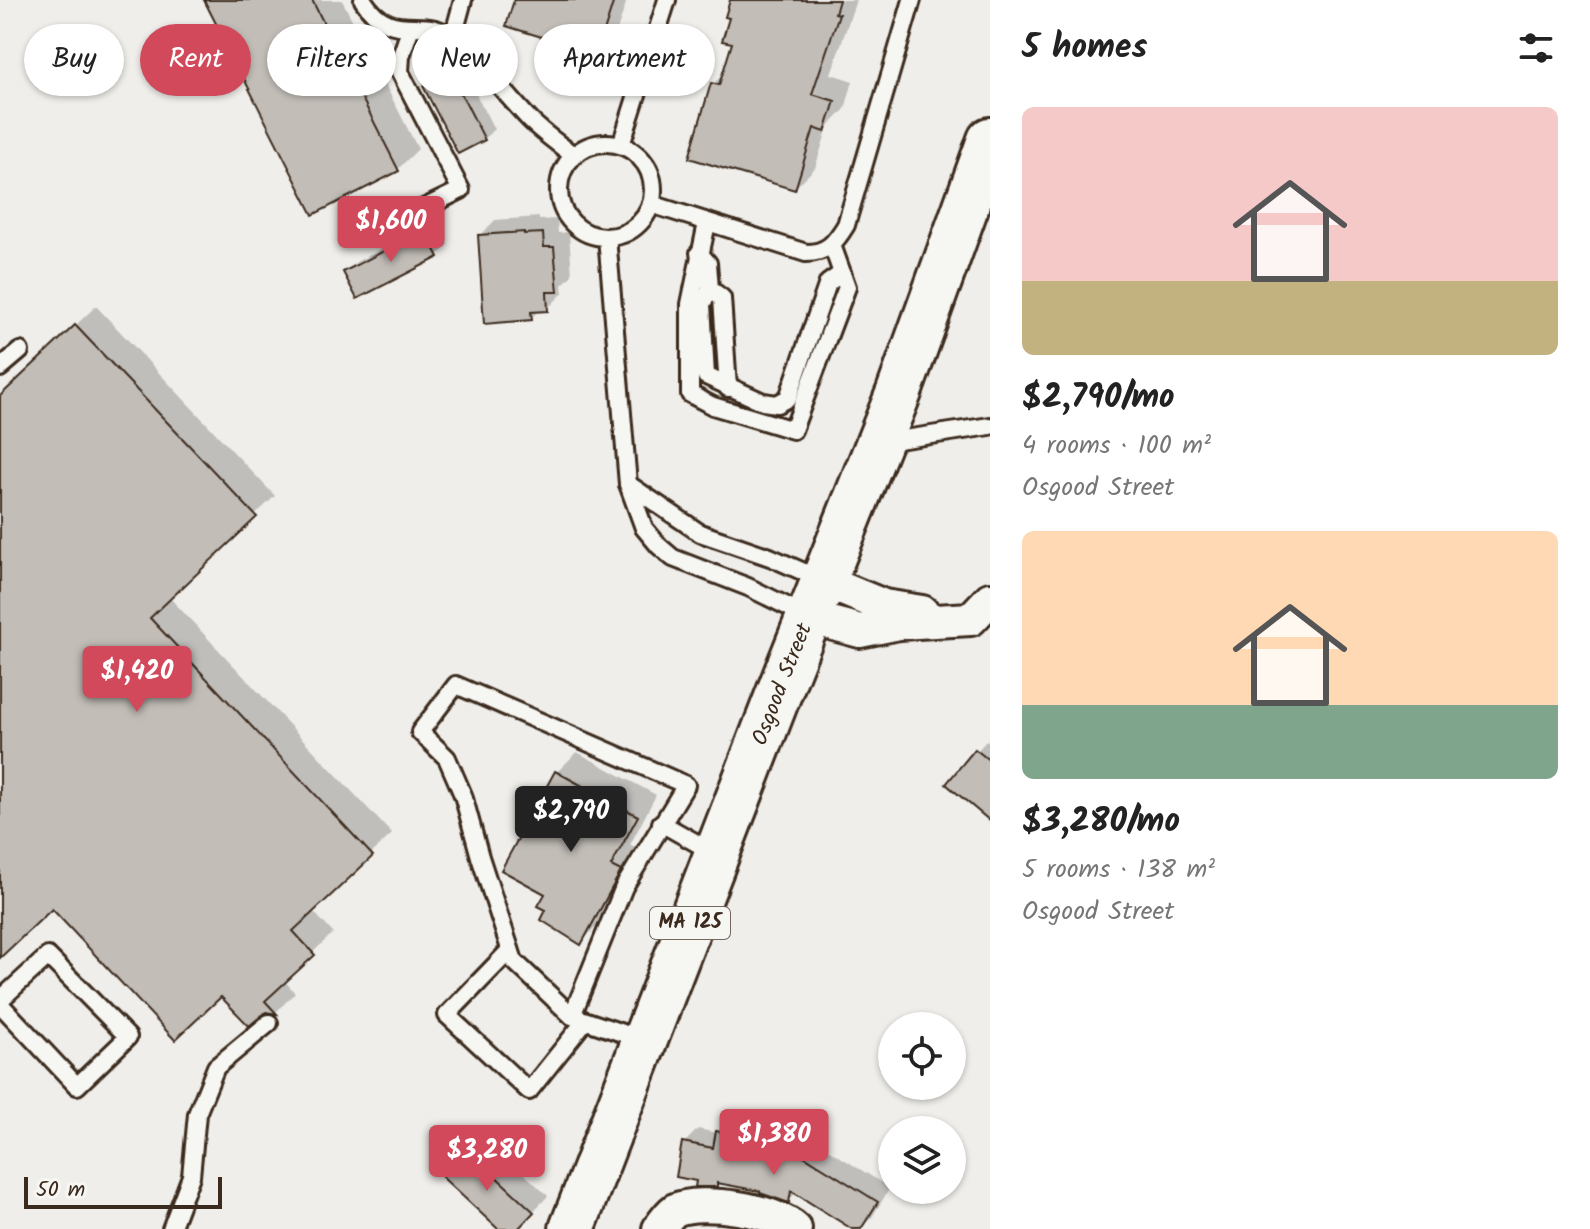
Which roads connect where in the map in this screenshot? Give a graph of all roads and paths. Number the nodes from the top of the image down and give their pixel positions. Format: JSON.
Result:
{"nodes":[{"id":1,"x":363,"y":0,"type":"edge"},
{"id":2,"x":463,"y":0,"type":"edge"},
{"id":3,"x":667,"y":0,"type":"edge"},
{"id":4,"x":912,"y":0,"type":"edge"},
{"id":5,"x":457,"y":24,"type":"edge"},
{"id":6,"x":411,"y":27,"type":"joint"},
{"id":7,"x":508,"y":96,"type":"edge"},
{"id":8,"x":621,"y":145,"type":"junction"},
{"id":9,"x":989,"y":150,"type":"edge"},
{"id":10,"x":573,"y":155,"type":"junction"},
{"id":11,"x":651,"y":204,"type":"junction"},
{"id":12,"x":707,"y":223,"type":"junction"},
{"id":13,"x":385,"y":227,"type":"dead end"},
{"id":14,"x":607,"y":237,"type":"junction"},
{"id":15,"x":832,"y":245,"type":"junction"},
{"id":16,"x":699,"y":253,"type":"junction"},
{"id":17,"x":842,"y":273,"type":"junction"},
{"id":18,"x":20,"y":351,"type":"dead end"},
{"id":19,"x":0,"y":368,"type":"edge"},
{"id":20,"x":990,"y":427,"type":"edge"},
{"id":21,"x":879,"y":443,"type":"junction"},
{"id":22,"x":628,"y":484,"type":"junction"},
{"id":23,"x":816,"y":599,"type":"junction"},
{"id":24,"x":984,"y":615,"type":"edge"},
{"id":25,"x":661,"y":823,"type":"junction"},
{"id":26,"x":717,"y":855,"type":"junction"},
{"id":27,"x":510,"y":950,"type":"junction"},
{"id":28,"x":0,"y":1002,"type":"edge"},
{"id":29,"x":579,"y":1019,"type":"junction"},
{"id":30,"x":269,"y":1023,"type":"dead end"},
{"id":31,"x":645,"y":1041,"type":"junction"},
{"id":32,"x":171,"y":1229,"type":"edge"},
{"id":33,"x":572,"y":1229,"type":"edge"},
{"id":34,"x":659,"y":1229,"type":"edge"},
{"id":35,"x":795,"y":1229,"type":"edge"}],
"edges":[{"from":1,"to":6,"type":"lane"},
{"from":2,"to":5,"type":"lane"},
{"from":3,"to":8,"type":"lane"},
{"from":4,"to":15,"type":"lane"},
{"from":6,"to":13,"type":"lane"},
{"from":7,"to":10,"type":"lane"},
{"from":8,"to":10,"type":"lane"},
{"from":8,"to":11,"type":"lane"},
{"from":9,"to":21,"type":"highway","name":"Osgood Street","number":"MA 125"},
{"from":10,"to":14,"type":"lane"},
{"from":11,"to":12,"type":"lane"},
{"from":11,"to":14,"type":"lane"},
{"from":12,"to":15,"type":"lane"},
{"from":12,"to":16,"type":"lane"},
{"from":14,"to":22,"type":"lane"},
{"from":15,"to":17,"type":"lane"},
{"from":16,"to":17,"type":"lane"},
{"from":16,"to":17,"type":"lane"},
{"from":18,"to":19,"type":"lane"},
{"from":20,"to":21,"type":"lane"},
{"from":21,"to":23,"type":"highway","name":"Osgood Street","number":"MA 125"},
{"from":22,"to":23,"type":"lane"},
{"from":22,"to":23,"type":"lane"},
{"from":23,"to":24,"type":"street"},
{"from":23,"to":26,"type":"highway","name":"Osgood Street","number":"MA 125"},
{"from":25,"to":26,"type":"lane"},
{"from":25,"to":27,"type":"lane"},
{"from":25,"to":29,"type":"lane"},
{"from":26,"to":31,"type":"highway","name":"Osgood Street","number":"MA 125"},
{"from":27,"to":29,"type":"lane"},
{"from":27,"to":29,"type":"lane"},
{"from":28,"to":28,"type":"lane"},
{"from":29,"to":31,"type":"lane"},
{"from":30,"to":32,"type":"lane"},
{"from":31,"to":33,"type":"highway","name":"Osgood Street","number":"MA 125"},
{"from":34,"to":35,"type":"street"}]}
